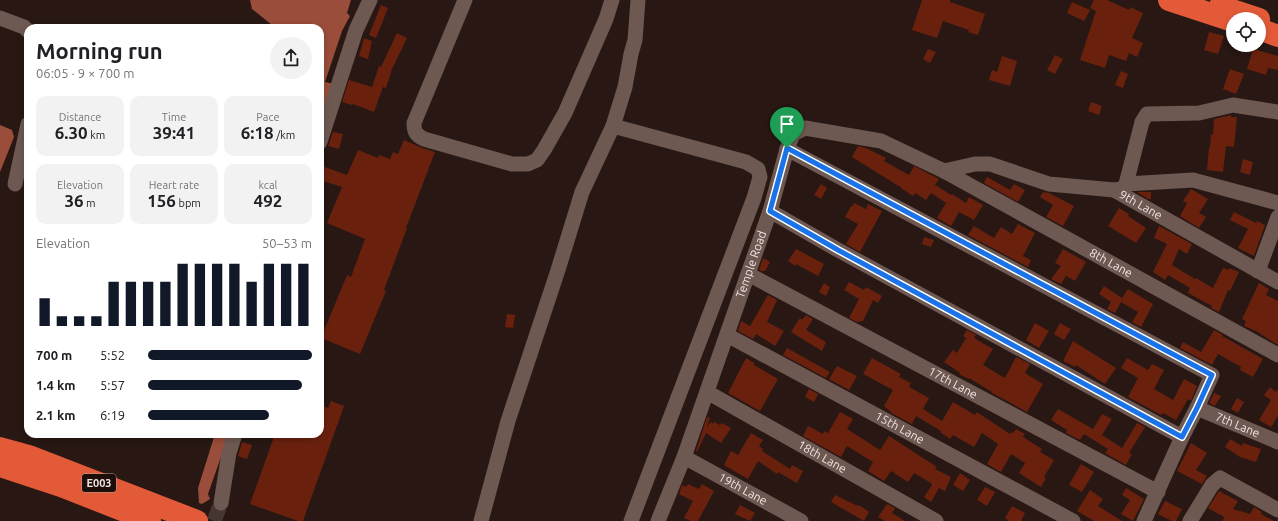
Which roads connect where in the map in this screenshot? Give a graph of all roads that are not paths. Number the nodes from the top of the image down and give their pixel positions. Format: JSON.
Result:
{"nodes":[{"id":1,"x":370,"y":0,"type":"edge"},
{"id":2,"x":465,"y":0,"type":"edge"},
{"id":3,"x":612,"y":0,"type":"edge"},
{"id":4,"x":638,"y":0,"type":"edge"},
{"id":5,"x":1169,"y":0,"type":"edge"},
{"id":6,"x":1201,"y":0,"type":"edge"},
{"id":7,"x":1238,"y":12,"type":"edge"},
{"id":8,"x":0,"y":18,"type":"edge"},
{"id":9,"x":1226,"y":19,"type":"edge"},
{"id":10,"x":1266,"y":22,"type":"edge"},
{"id":11,"x":1278,"y":26,"type":"edge"},
{"id":12,"x":24,"y":27,"type":"edge"},
{"id":13,"x":1266,"y":32,"type":"edge"},
{"id":14,"x":1278,"y":36,"type":"edge"},
{"id":15,"x":1278,"y":112,"type":"edge"},
{"id":16,"x":613,"y":126,"type":"junction"},
{"id":17,"x":324,"y":130,"type":"edge"},
{"id":18,"x":24,"y":142,"type":"edge"},
{"id":19,"x":787,"y":148,"type":"junction"},
{"id":20,"x":944,"y":171,"type":"junction"},
{"id":21,"x":15,"y":184,"type":"dead end"},
{"id":22,"x":1120,"y":187,"type":"junction"},
{"id":23,"x":1278,"y":204,"type":"edge"},
{"id":24,"x":770,"y":211,"type":"junction"},
{"id":25,"x":1278,"y":217,"type":"edge"},
{"id":26,"x":1258,"y":271,"type":"junction"},
{"id":27,"x":748,"y":274,"type":"junction"},
{"id":28,"x":1278,"y":282,"type":"edge"},
{"id":29,"x":727,"y":335,"type":"junction"},
{"id":30,"x":1278,"y":354,"type":"edge"},
{"id":31,"x":707,"y":392,"type":"junction"},
{"id":32,"x":1197,"y":408,"type":"junction"},
{"id":33,"x":1182,"y":437,"type":"junction"},
{"id":34,"x":234,"y":438,"type":"edge"},
{"id":35,"x":1278,"y":442,"type":"edge"},
{"id":36,"x":0,"y":448,"type":"edge"},
{"id":37,"x":684,"y":457,"type":"junction"},
{"id":38,"x":0,"y":466,"type":"edge"},
{"id":39,"x":1158,"y":492,"type":"junction"},
{"id":40,"x":222,"y":503,"type":"tunnel mouth"},
{"id":41,"x":1278,"y":510,"type":"edge"},
{"id":42,"x":663,"y":519,"type":"edge"},
{"id":43,"x":150,"y":521,"type":"edge"},
{"id":44,"x":197,"y":521,"type":"edge"},
{"id":45,"x":481,"y":521,"type":"edge"},
{"id":46,"x":631,"y":521,"type":"edge"},
{"id":47,"x":801,"y":521,"type":"edge"},
{"id":48,"x":936,"y":521,"type":"edge"},
{"id":49,"x":1073,"y":521,"type":"edge"},
{"id":50,"x":1144,"y":521,"type":"edge"},
{"id":51,"x":1190,"y":521,"type":"edge"}],
"edges":[{"from":1,"to":17,"type":"street"},
{"from":2,"to":3,"type":"street"},
{"from":4,"to":16,"type":"street"},
{"from":5,"to":9,"type":"highway"},
{"from":6,"to":7,"type":"highway"},
{"from":8,"to":12,"type":"street"},
{"from":10,"to":11,"type":"highway"},
{"from":13,"to":14,"type":"highway"},
{"from":15,"to":22,"type":"street"},
{"from":16,"to":45,"type":"street"},
{"from":16,"to":46,"type":"street"},
{"from":18,"to":21,"type":"street"},
{"from":19,"to":20,"type":"street","name":"Temple Road"},
{"from":19,"to":24,"type":"street","name":"Temple Road"},
{"from":19,"to":32,"type":"street"},
{"from":20,"to":22,"type":"street","name":"9th Lane"},
{"from":20,"to":30,"type":"street","name":"8th Lane"},
{"from":22,"to":23,"type":"street"},
{"from":22,"to":26,"type":"street","name":"9th Lane"},
{"from":24,"to":27,"type":"street","name":"Temple Road"},
{"from":24,"to":33,"type":"street"},
{"from":25,"to":26,"type":"street"},
{"from":26,"to":28,"type":"street","name":"9th Lane"},
{"from":27,"to":29,"type":"street","name":"Temple Road"},
{"from":27,"to":39,"type":"street","name":"17th Lane"},
{"from":29,"to":31,"type":"street","name":"Temple Road"},
{"from":29,"to":49,"type":"street","name":"15th Lane"},
{"from":31,"to":37,"type":"street","name":"Temple Road"},
{"from":31,"to":48,"type":"street","name":"18th Lane"},
{"from":32,"to":33,"type":"street"},
{"from":32,"to":35,"type":"street","name":"7th Lane"},
{"from":33,"to":39,"type":"street"},
{"from":34,"to":40,"type":"street"},
{"from":36,"to":44,"type":"highway","number":"E003"},
{"from":37,"to":42,"type":"street","name":"Temple Road"},
{"from":37,"to":47,"type":"street","name":"19th Lane"},
{"from":38,"to":43,"type":"highway","number":"E003"},
{"from":39,"to":50,"type":"street"},
{"from":41,"to":51,"type":"street"}]}
